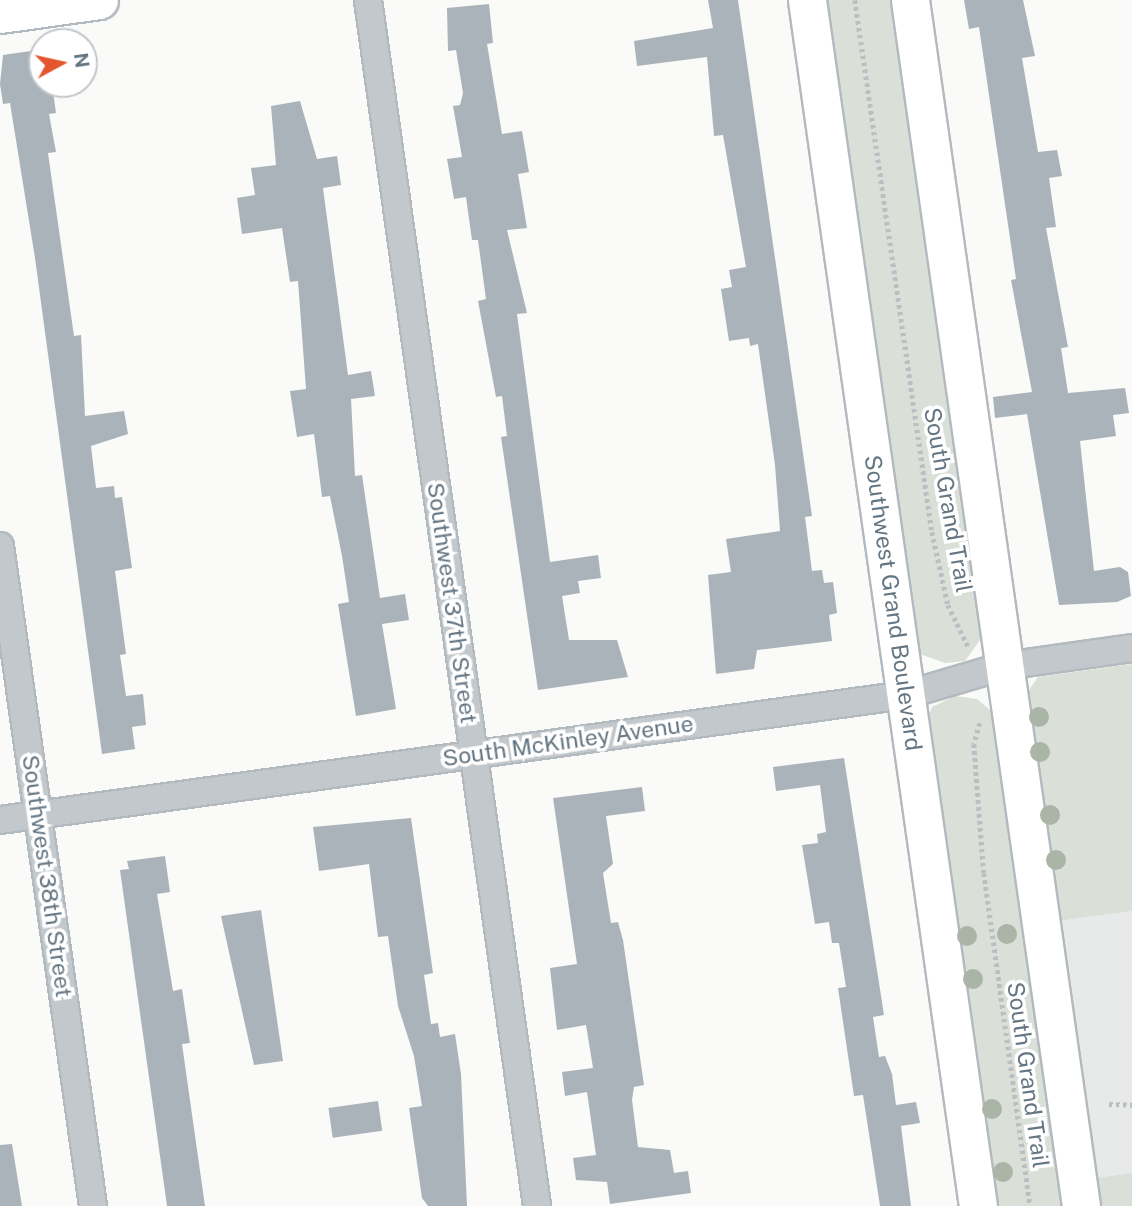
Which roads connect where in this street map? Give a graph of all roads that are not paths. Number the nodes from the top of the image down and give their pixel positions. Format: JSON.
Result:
{"nodes":[{"id":1,"x":99,"y":0,"type":"edge"},
{"id":2,"x":368,"y":0,"type":"edge"},
{"id":3,"x":807,"y":0,"type":"edge"},
{"id":4,"x":910,"y":0,"type":"edge"},
{"id":5,"x":0,"y":14,"type":"edge"},
{"id":6,"x":0,"y":546,"type":"edge"},
{"id":7,"x":1132,"y":648,"type":"edge"},
{"id":8,"x":992,"y":670,"type":"junction"},
{"id":9,"x":906,"y":695,"type":"junction"},
{"id":10,"x":474,"y":754,"type":"junction"},
{"id":11,"x":38,"y":815,"type":"junction"},
{"id":12,"x":0,"y":820,"type":"edge"},
{"id":13,"x":93,"y":1206,"type":"edge"},
{"id":14,"x":537,"y":1206,"type":"edge"},
{"id":15,"x":978,"y":1206,"type":"edge"},
{"id":16,"x":1081,"y":1206,"type":"edge"}],
"edges":[{"from":1,"to":5,"type":"street"},
{"from":2,"to":10,"type":"street","name":"Southwest 37th Street"},
{"from":3,"to":9,"type":"street","name":"Southwest Grand Boulevard"},
{"from":4,"to":8,"type":"street"},
{"from":6,"to":11,"type":"street","name":"Southwest 38th Street"},
{"from":7,"to":8,"type":"street","name":"South McKinley Avenue"},
{"from":8,"to":9,"type":"street","name":"South McKinley Avenue"},
{"from":8,"to":16,"type":"street"},
{"from":9,"to":10,"type":"street","name":"South McKinley Avenue"},
{"from":9,"to":15,"type":"street","name":"Southwest Grand Boulevard"},
{"from":10,"to":11,"type":"street","name":"South McKinley Avenue"},
{"from":10,"to":14,"type":"street","name":"Southwest 37th Street"},
{"from":11,"to":12,"type":"street","name":"South McKinley Avenue"},
{"from":11,"to":13,"type":"street","name":"Southwest 38th Street"}]}
